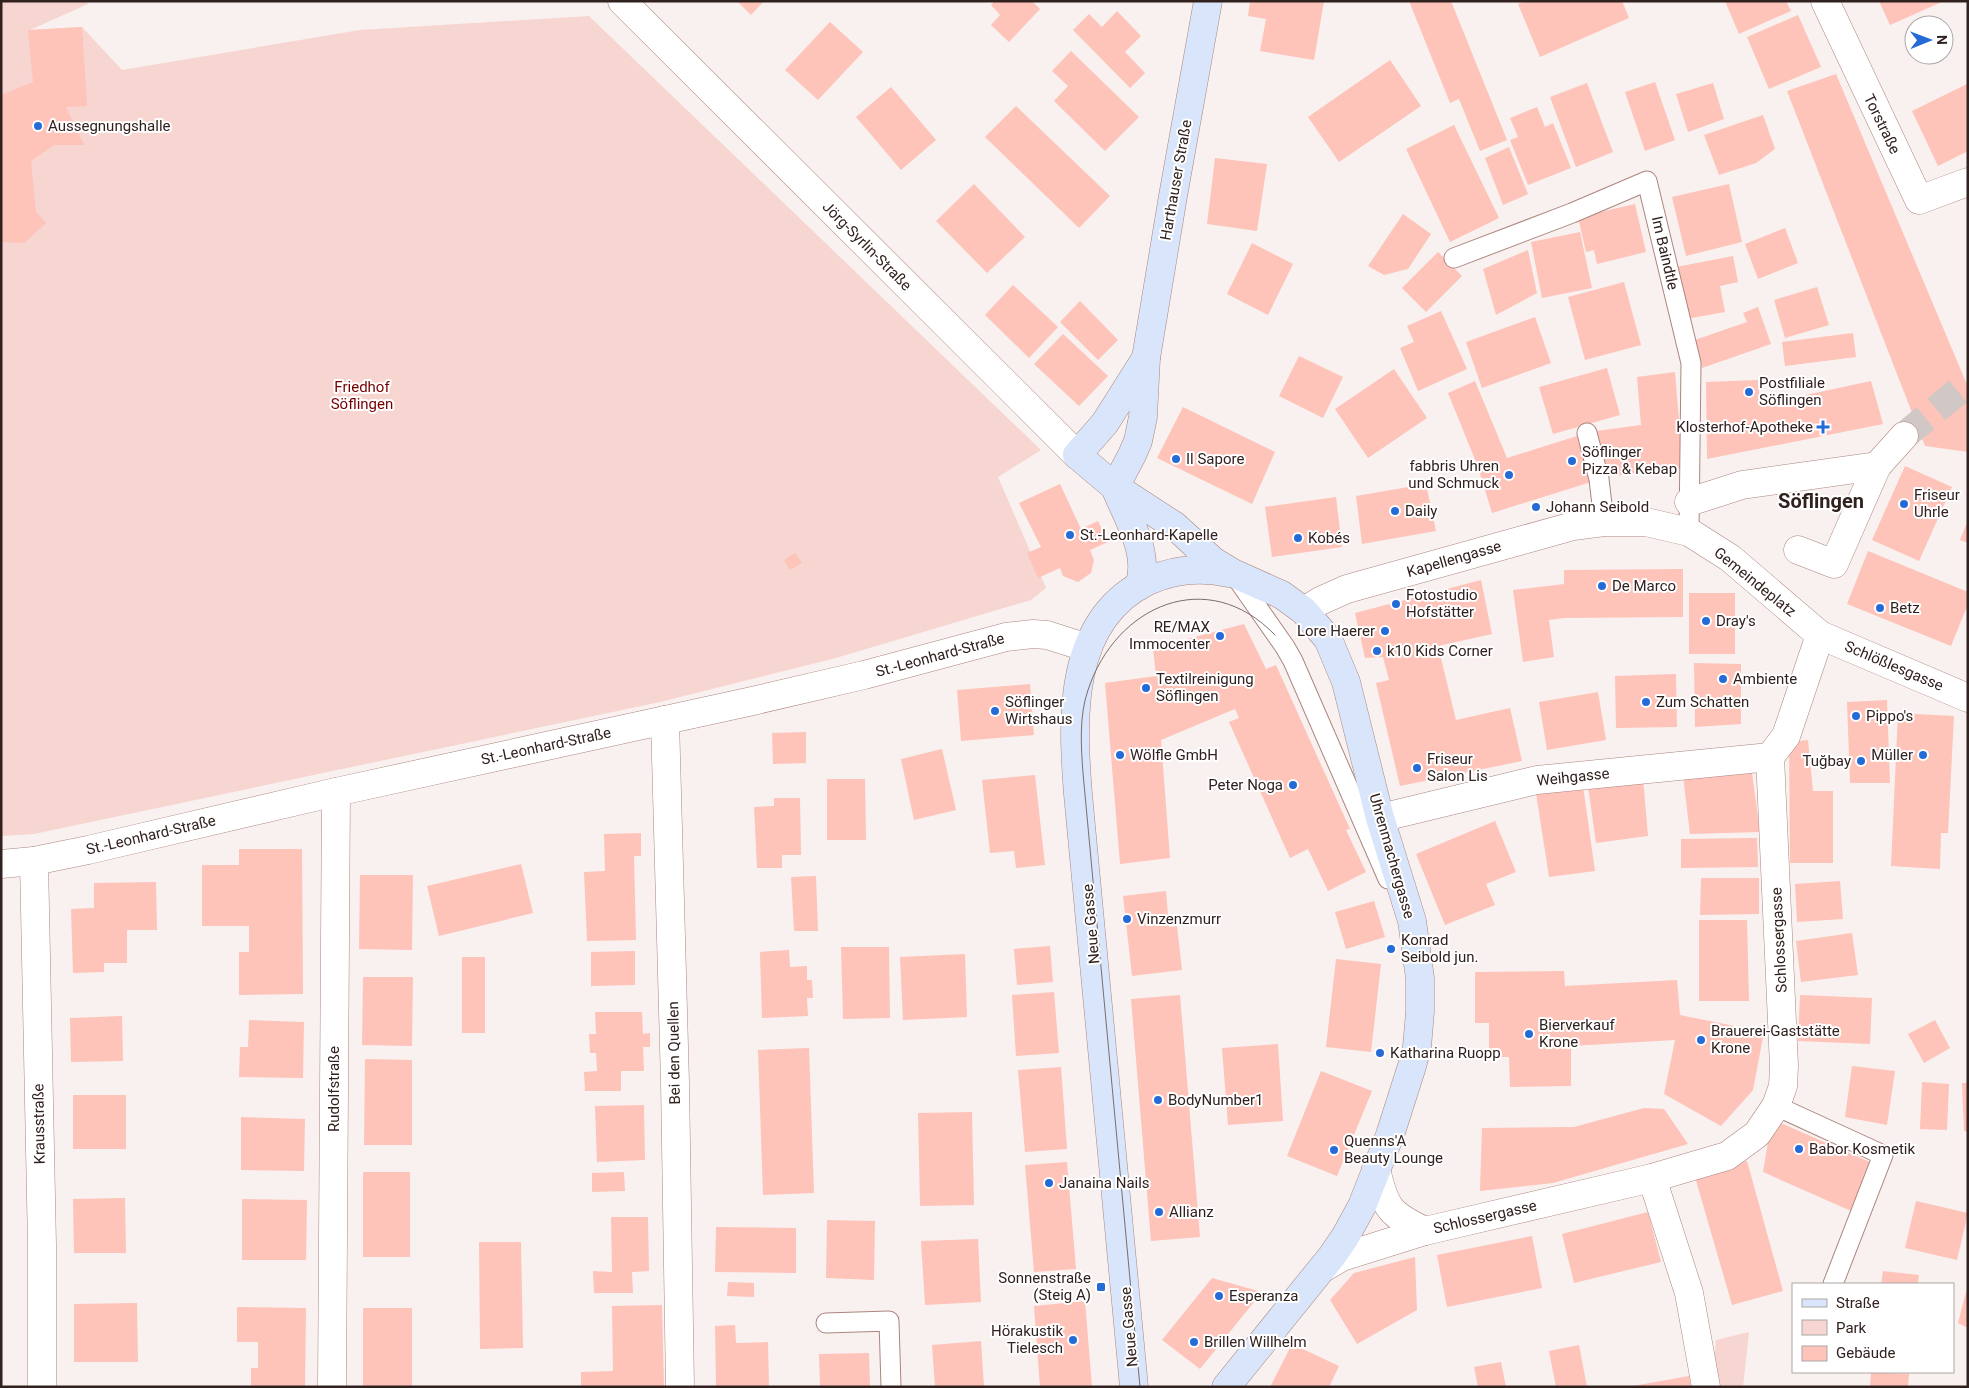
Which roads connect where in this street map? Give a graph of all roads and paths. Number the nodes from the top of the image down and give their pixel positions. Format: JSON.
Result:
{"nodes":[{"id":1,"x":622,"y":1,"type":"edge"},
{"id":2,"x":1208,"y":1,"type":"edge"},
{"id":3,"x":1825,"y":1,"type":"edge"},
{"id":4,"x":1968,"y":182,"type":"edge"},
{"id":5,"x":1454,"y":258,"type":"dead end"},
{"id":6,"x":1146,"y":358,"type":"junction"},
{"id":7,"x":1586,"y":433,"type":"dead end"},
{"id":8,"x":1904,"y":436,"type":"tunnel mouth"},
{"id":9,"x":1077,"y":456,"type":"junction"},
{"id":10,"x":1876,"y":466,"type":"junction"},
{"id":11,"x":1115,"y":487,"type":"junction"},
{"id":12,"x":1689,"y":502,"type":"junction"},
{"id":13,"x":1604,"y":522,"type":"junction"},
{"id":14,"x":1689,"y":532,"type":"junction"},
{"id":15,"x":1798,"y":550,"type":"dead end"},
{"id":16,"x":1233,"y":573,"type":"junction"},
{"id":17,"x":1139,"y":586,"type":"junction"},
{"id":18,"x":1304,"y":611,"type":"junction"},
{"id":19,"x":1820,"y":634,"type":"junction"},
{"id":20,"x":1088,"y":648,"type":"junction"},
{"id":21,"x":1968,"y":698,"type":"edge"},
{"id":22,"x":665,"y":720,"type":"junction"},
{"id":23,"x":1778,"y":747,"type":"junction"},
{"id":24,"x":336,"y":792,"type":"junction"},
{"id":25,"x":1380,"y":818,"type":"junction"},
{"id":26,"x":34,"y":861,"type":"junction"},
{"id":27,"x":1,"y":864,"type":"edge"},
{"id":28,"x":1776,"y":1106,"type":"junction"},
{"id":29,"x":1376,"y":1169,"type":"junction"},
{"id":30,"x":1652,"y":1178,"type":"junction"},
{"id":31,"x":1425,"y":1231,"type":"junction"},
{"id":32,"x":1329,"y":1259,"type":"junction"},
{"id":33,"x":1833,"y":1283,"type":"edge"},
{"id":34,"x":826,"y":1323,"type":"dead end"},
{"id":35,"x":1131,"y":1343,"type":"junction"},
{"id":36,"x":1224,"y":1386,"type":"edge"},
{"id":37,"x":42,"y":1387,"type":"edge"},
{"id":38,"x":332,"y":1387,"type":"edge"},
{"id":39,"x":680,"y":1387,"type":"edge"},
{"id":40,"x":891,"y":1387,"type":"edge"},
{"id":41,"x":1134,"y":1387,"type":"edge"},
{"id":42,"x":1151,"y":1387,"type":"edge"},
{"id":43,"x":1706,"y":1387,"type":"edge"}],
"edges":[{"from":1,"to":9,"type":"street","name":"Jörg-Syrlin-Straße"},
{"from":2,"to":6,"type":"street","name":"Harthauser Straße"},
{"from":3,"to":4,"type":"street","name":"Torstraße"},
{"from":5,"to":12,"type":"lane","name":"Im Baindtle"},
{"from":6,"to":9,"type":"street","name":"Harthauser Straße"},
{"from":6,"to":11,"type":"street","name":"Harthauser Straße"},
{"from":7,"to":13,"type":"lane"},
{"from":8,"to":10,"type":"street"},
{"from":9,"to":11,"type":"street","name":"Jörg-Syrlin-Straße"},
{"from":10,"to":12,"type":"street"},
{"from":10,"to":15,"type":"street"},
{"from":11,"to":16,"type":"street"},
{"from":11,"to":17,"type":"street"},
{"from":12,"to":14,"type":"lane","name":"Im Baindtle"},
{"from":13,"to":14,"type":"street","name":"Kapellengasse"},
{"from":13,"to":18,"type":"street","name":"Kapellengasse"},
{"from":14,"to":19,"type":"street","name":"Gemeindeplatz"},
{"from":16,"to":17,"type":"street"},
{"from":16,"to":18,"type":"street"},
{"from":16,"to":36,"type":"lane"},
{"from":17,"to":20,"type":"street","name":"Neue Gasse"},
{"from":18,"to":25,"type":"street","name":"Uhrenmachergasse"},
{"from":19,"to":21,"type":"street","name":"Schlößlesgasse"},
{"from":19,"to":23,"type":"street","name":"Schlossergasse"},
{"from":20,"to":22,"type":"street","name":"St.-Leonhard-Straße"},
{"from":20,"to":35,"type":"street","name":"Neue Gasse"},
{"from":22,"to":24,"type":"street","name":"St.-Leonhard-Straße"},
{"from":22,"to":39,"type":"street","name":"Bei den Quellen"},
{"from":23,"to":25,"type":"street","name":"Weihgasse"},
{"from":23,"to":28,"type":"street","name":"Schlossergasse"},
{"from":24,"to":26,"type":"street","name":"St.-Leonhard-Straße"},
{"from":24,"to":38,"type":"street","name":"Rudolfstraße"},
{"from":25,"to":29,"type":"street","name":"Uhrenmachergasse"},
{"from":26,"to":27,"type":"street","name":"St.-Leonhard-Straße"},
{"from":26,"to":37,"type":"street","name":"Krausstraße"},
{"from":28,"to":30,"type":"street","name":"Schlossergasse"},
{"from":28,"to":33,"type":"lane"},
{"from":29,"to":31,"type":"street"},
{"from":29,"to":32,"type":"street","name":"Uhrenmachergasse"},
{"from":30,"to":31,"type":"street","name":"Schlossergasse"},
{"from":30,"to":43,"type":"street"},
{"from":31,"to":32,"type":"street","name":"Schlossergasse"},
{"from":32,"to":36,"type":"street","name":"Schlossergasse"},
{"from":34,"to":40,"type":"lane"},
{"from":35,"to":41,"type":"street","name":"Neue Gasse"},
{"from":35,"to":42,"type":"street"}]}
